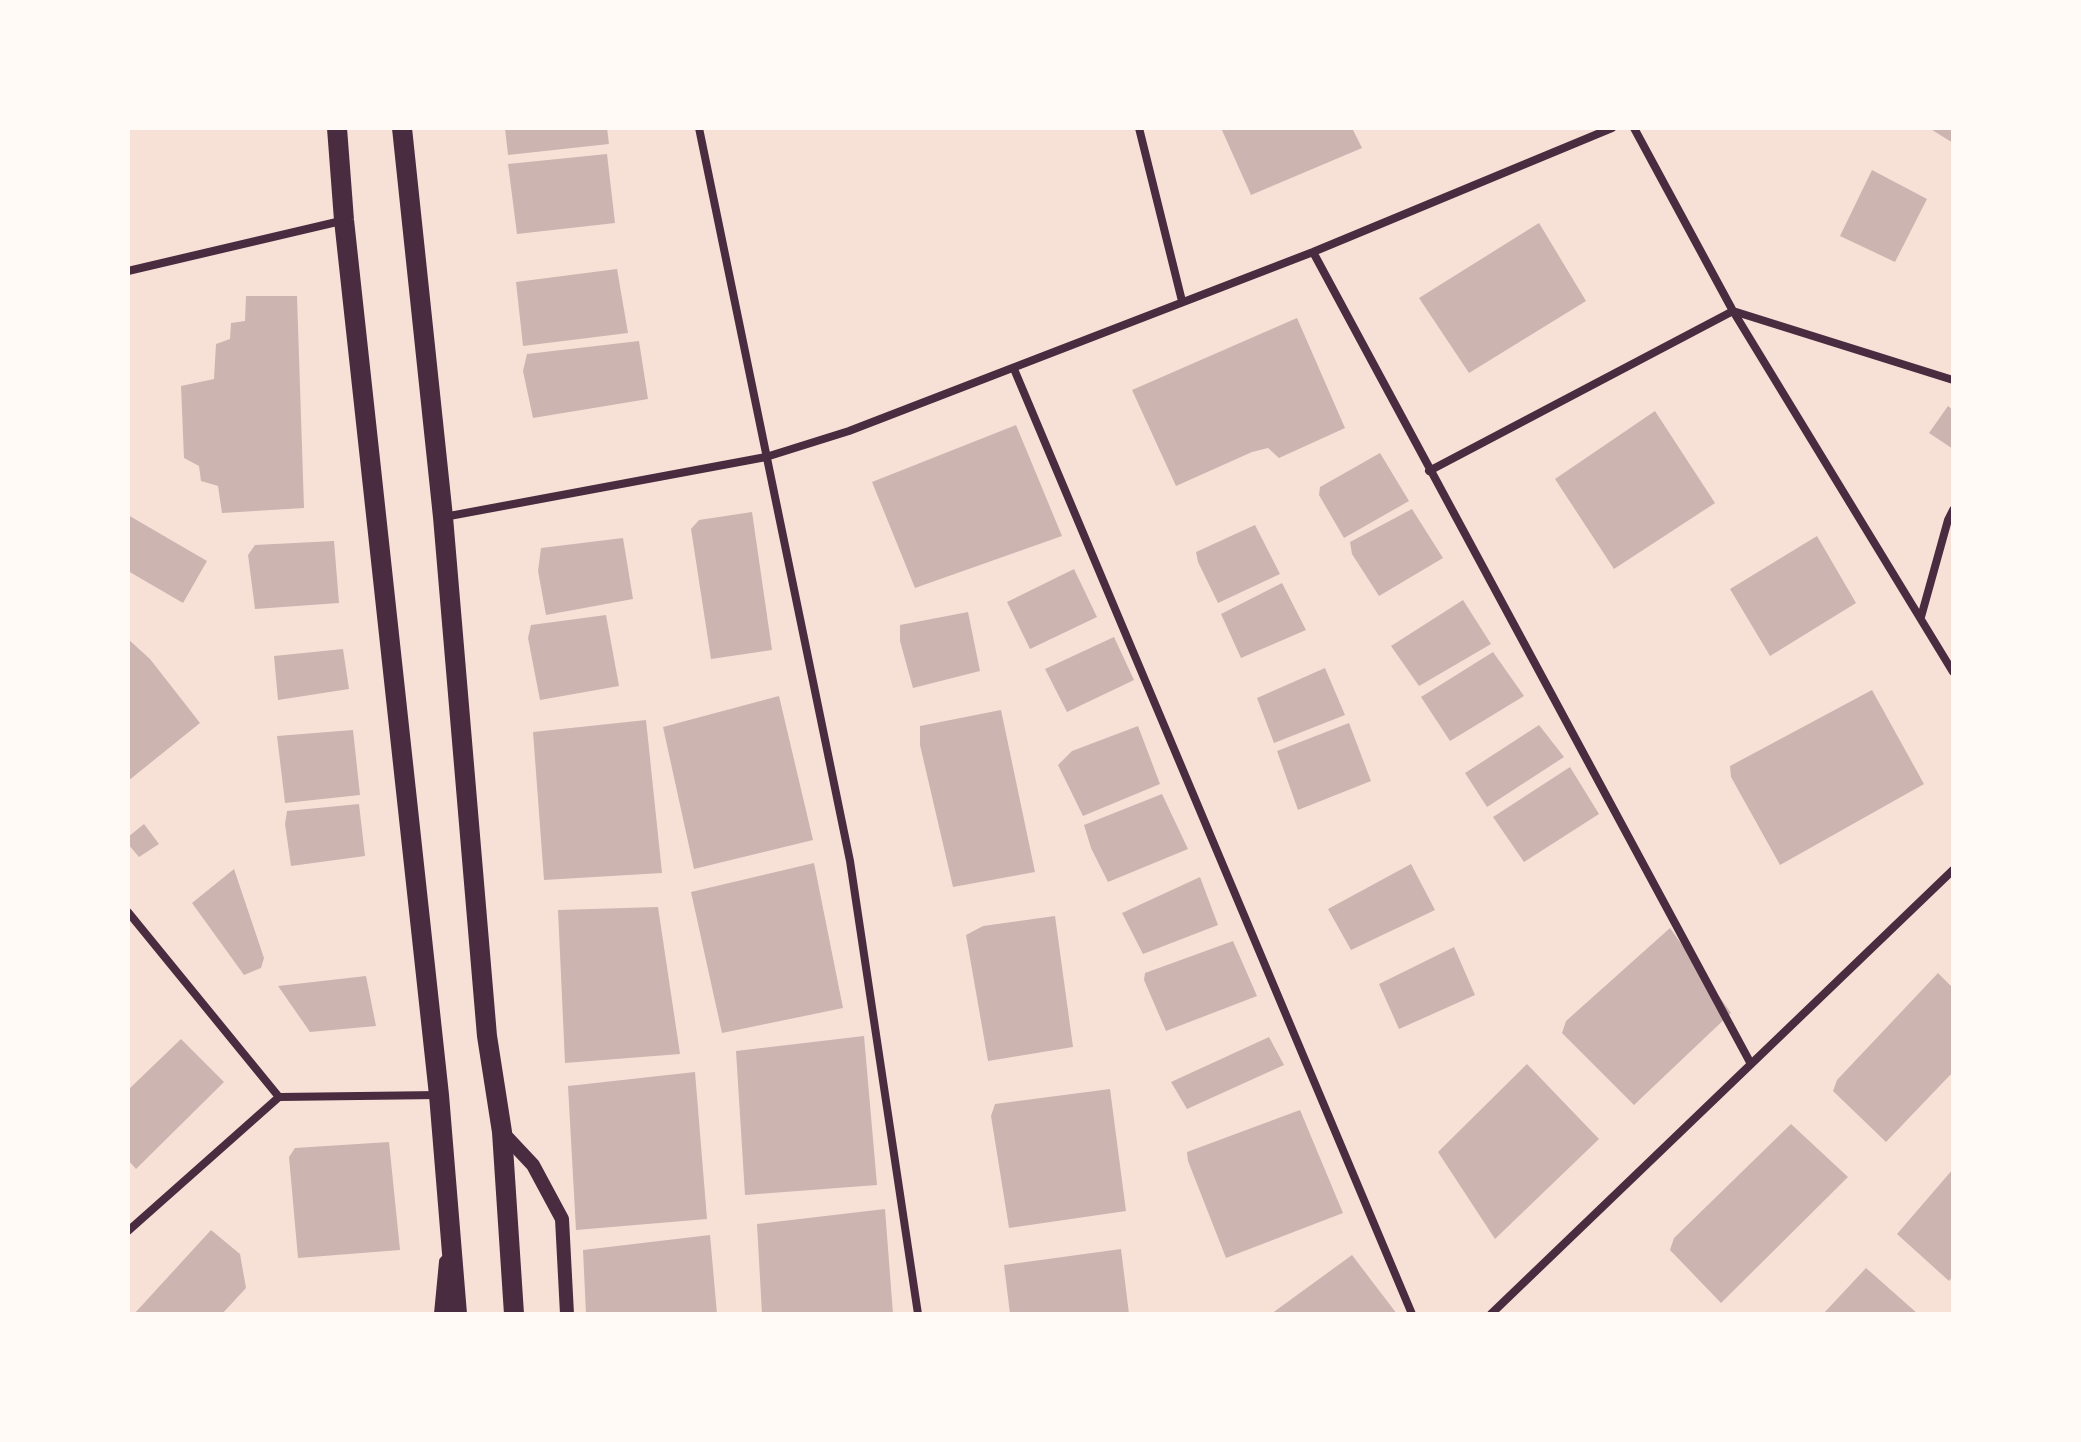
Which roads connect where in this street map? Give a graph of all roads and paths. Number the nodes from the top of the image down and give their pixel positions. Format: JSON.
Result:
{"nodes":[{"id":1,"x":337,"y":128,"type":"edge"},
{"id":2,"x":402,"y":128,"type":"edge"},
{"id":3,"x":699,"y":128,"type":"edge"},
{"id":4,"x":1139,"y":128,"type":"edge"},
{"id":5,"x":1612,"y":128,"type":"edge"},
{"id":6,"x":1634,"y":128,"type":"edge"},
{"id":7,"x":344,"y":220,"type":"junction"},
{"id":8,"x":1313,"y":252,"type":"junction"},
{"id":9,"x":128,"y":271,"type":"edge"},
{"id":10,"x":1182,"y":301,"type":"junction"},
{"id":11,"x":1733,"y":311,"type":"junction"},
{"id":12,"x":1014,"y":369,"type":"junction"},
{"id":13,"x":1953,"y":380,"type":"edge"},
{"id":14,"x":766,"y":457,"type":"junction"},
{"id":15,"x":1429,"y":471,"type":"junction"},
{"id":16,"x":1953,"y":510,"type":"edge"},
{"id":17,"x":443,"y":517,"type":"junction"},
{"id":18,"x":1921,"y":617,"type":"junction"},
{"id":19,"x":1953,"y":672,"type":"edge"},
{"id":20,"x":1953,"y":870,"type":"edge"},
{"id":21,"x":128,"y":912,"type":"edge"},
{"id":22,"x":1751,"y":1064,"type":"junction"},
{"id":23,"x":439,"y":1095,"type":"junction"},
{"id":24,"x":279,"y":1097,"type":"junction"},
{"id":25,"x":502,"y":1132,"type":"junction"},
{"id":26,"x":450,"y":1226,"type":"junction"},
{"id":27,"x":128,"y":1231,"type":"edge"},
{"id":28,"x":441,"y":1314,"type":"edge"},
{"id":29,"x":457,"y":1314,"type":"edge"},
{"id":30,"x":514,"y":1314,"type":"edge"},
{"id":31,"x":567,"y":1314,"type":"edge"},
{"id":32,"x":918,"y":1314,"type":"edge"},
{"id":33,"x":1412,"y":1314,"type":"edge"},
{"id":34,"x":1491,"y":1314,"type":"edge"}],
"edges":[{"from":1,"to":7,"type":"main road"},
{"from":2,"to":17,"type":"main road"},
{"from":3,"to":14,"type":"street"},
{"from":4,"to":10,"type":"street"},
{"from":5,"to":8,"type":"street"},
{"from":6,"to":11,"type":"street"},
{"from":7,"to":9,"type":"street"},
{"from":7,"to":23,"type":"main road"},
{"from":8,"to":10,"type":"street"},
{"from":8,"to":15,"type":"street"},
{"from":10,"to":12,"type":"street"},
{"from":11,"to":13,"type":"street"},
{"from":11,"to":15,"type":"street"},
{"from":11,"to":18,"type":"street"},
{"from":12,"to":14,"type":"street"},
{"from":12,"to":33,"type":"street"},
{"from":14,"to":17,"type":"street"},
{"from":14,"to":32,"type":"street"},
{"from":15,"to":22,"type":"street"},
{"from":16,"to":18,"type":"street"},
{"from":17,"to":25,"type":"main road"},
{"from":18,"to":19,"type":"street"},
{"from":20,"to":22,"type":"street"},
{"from":21,"to":24,"type":"street"},
{"from":22,"to":34,"type":"street"},
{"from":23,"to":24,"type":"street"},
{"from":23,"to":26,"type":"main road"},
{"from":24,"to":27,"type":"street"},
{"from":25,"to":30,"type":"main road"},
{"from":25,"to":31,"type":"street"},
{"from":26,"to":28,"type":"street"},
{"from":26,"to":29,"type":"main road"}]}
